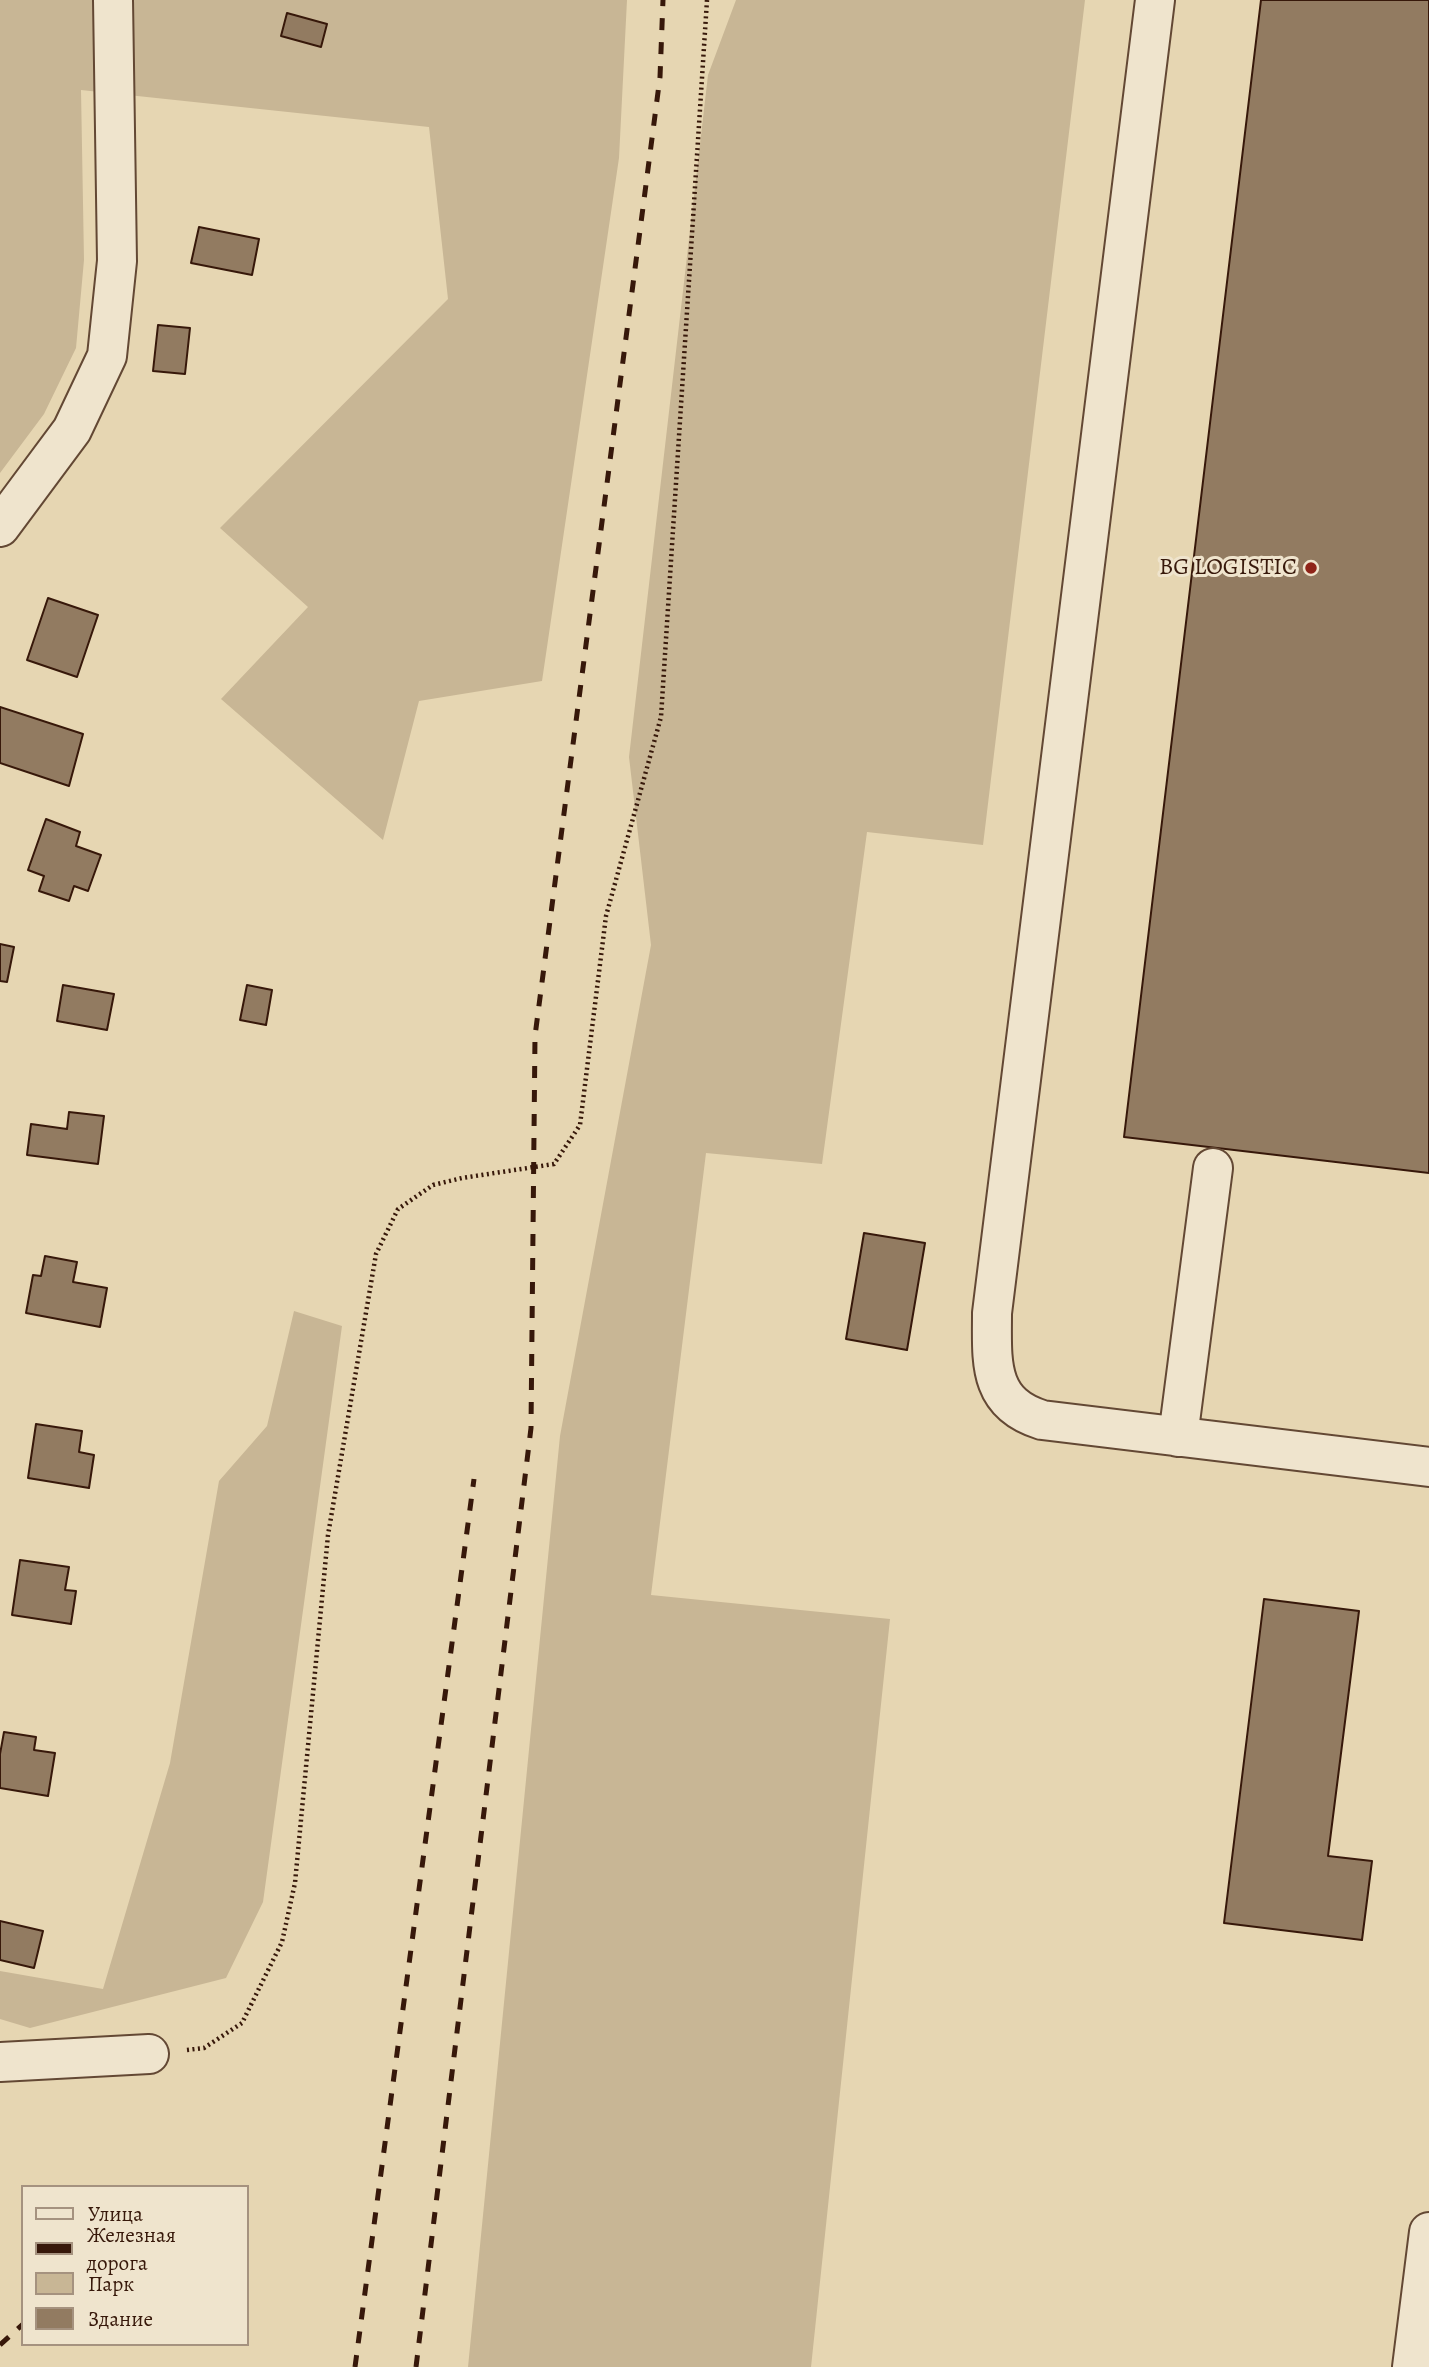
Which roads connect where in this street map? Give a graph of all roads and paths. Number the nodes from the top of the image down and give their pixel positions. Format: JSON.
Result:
{"nodes":[{"id":1,"x":113,"y":0,"type":"edge"},
{"id":2,"x":707,"y":0,"type":"edge"},
{"id":3,"x":1155,"y":0,"type":"edge"},
{"id":4,"x":0,"y":527,"type":"edge"},
{"id":5,"x":1213,"y":1168,"type":"dead end"},
{"id":6,"x":1178,"y":1437,"type":"junction"},
{"id":7,"x":1429,"y":1468,"type":"edge"},
{"id":8,"x":149,"y":2054,"type":"joint"},
{"id":9,"x":0,"y":2062,"type":"edge"},
{"id":10,"x":1429,"y":2232,"type":"edge"},
{"id":11,"x":1412,"y":2367,"type":"edge"}],
"edges":[{"from":1,"to":4,"type":"street"},
{"from":2,"to":8,"type":"path"},
{"from":3,"to":6,"type":"street"},
{"from":5,"to":6,"type":"street"},
{"from":6,"to":7,"type":"street"},
{"from":8,"to":9,"type":"street"},
{"from":10,"to":11,"type":"street"}]}
